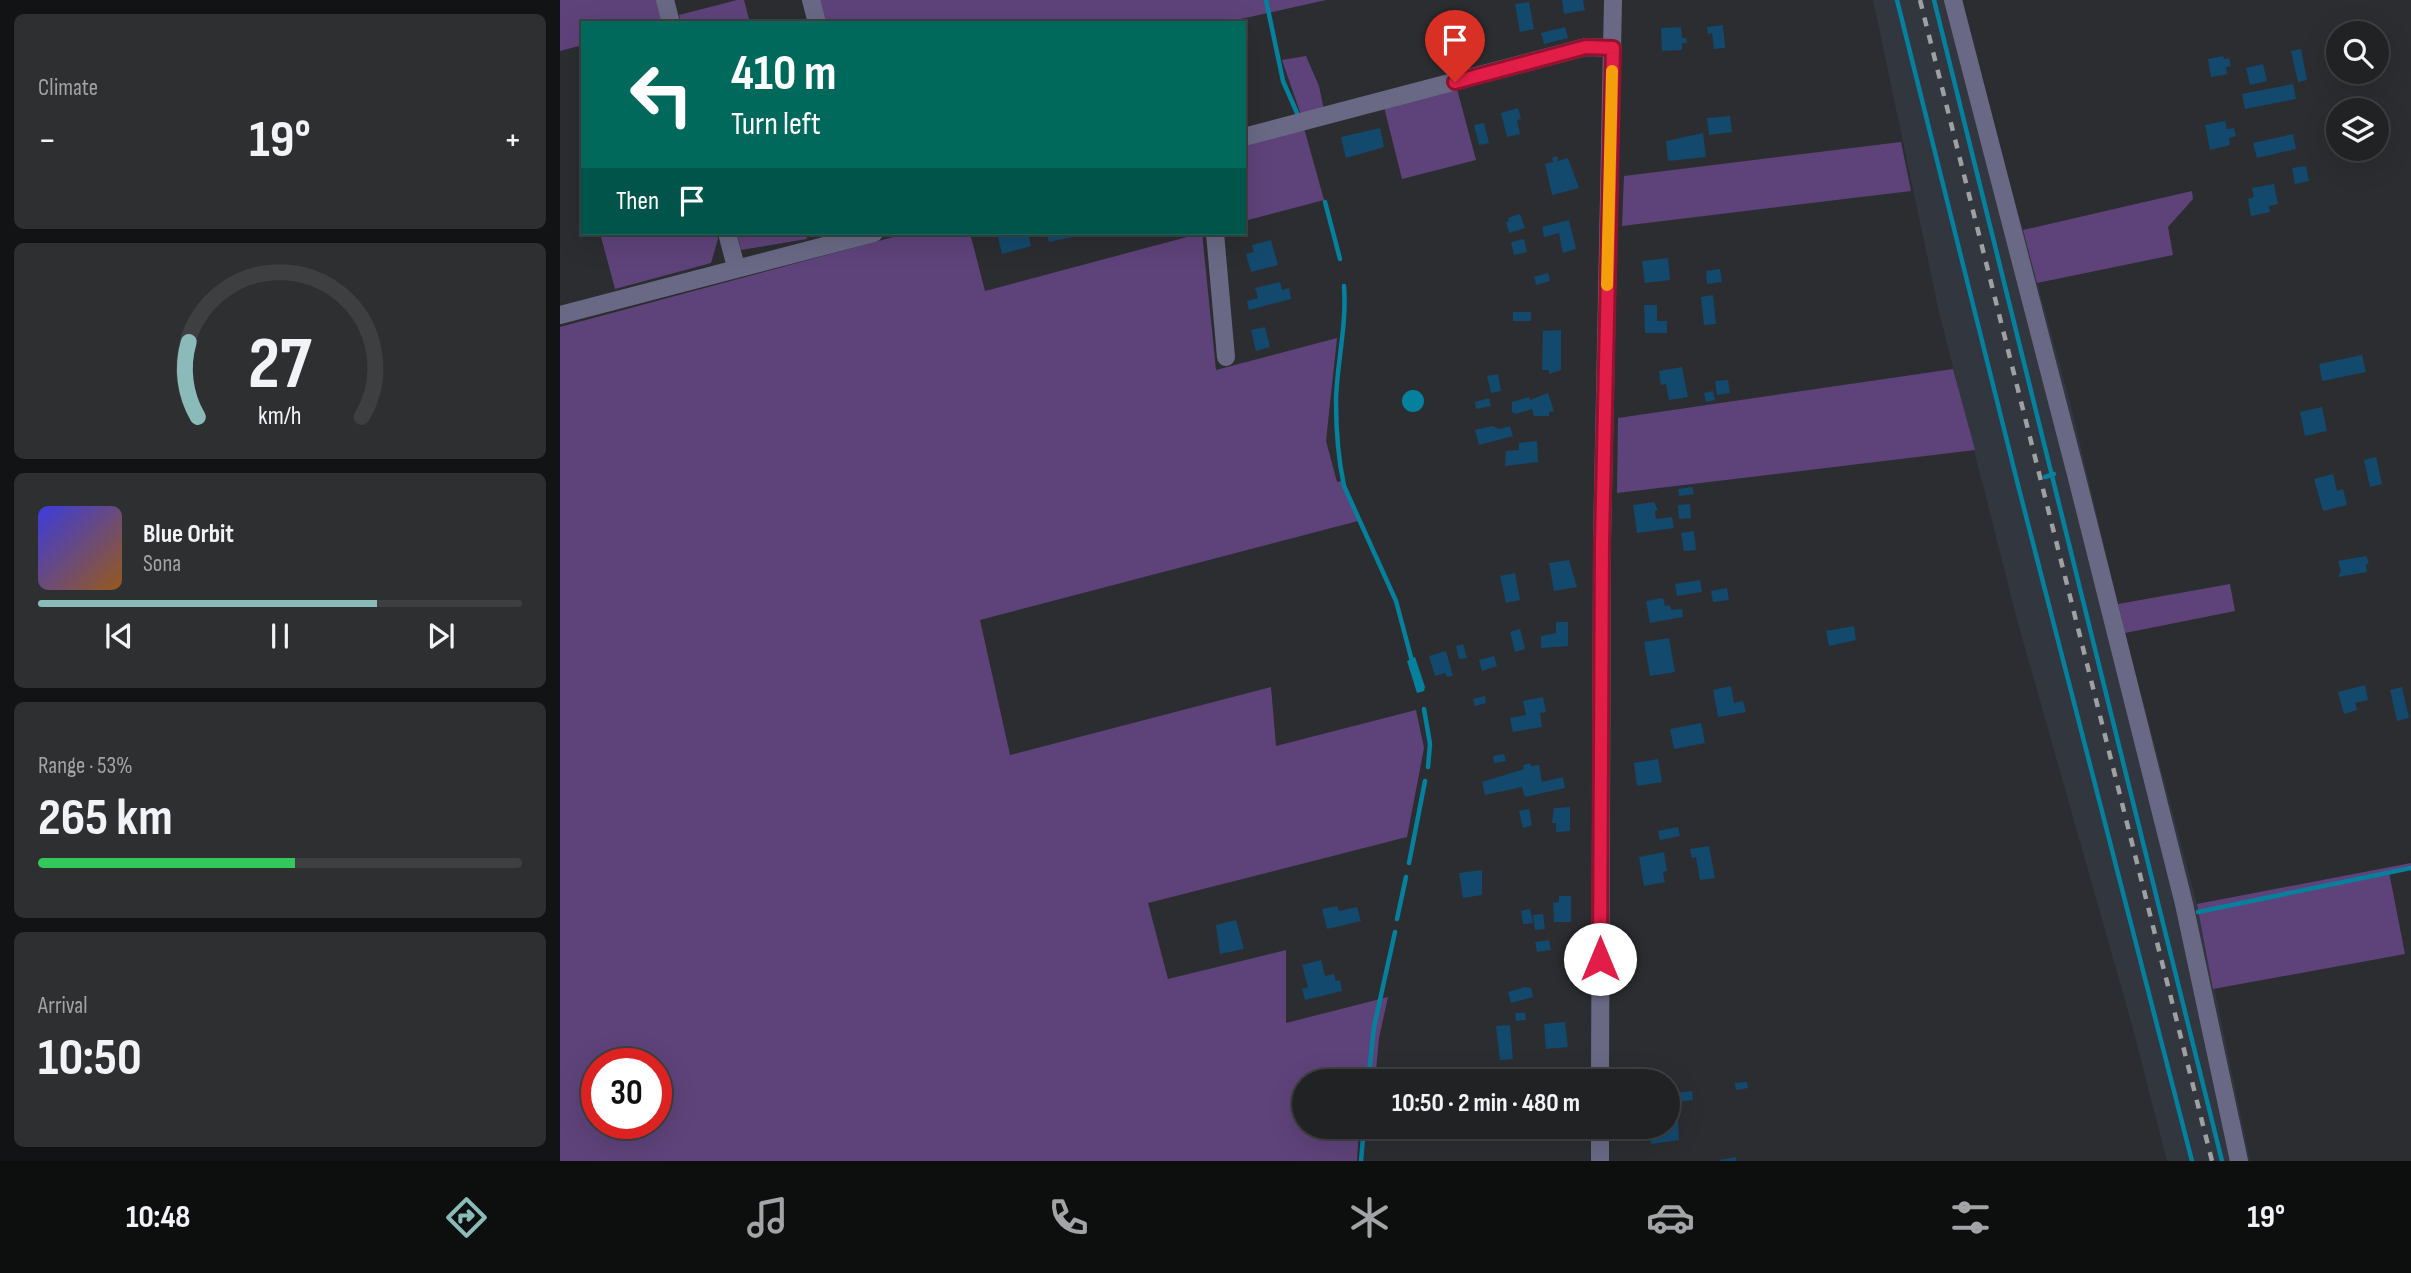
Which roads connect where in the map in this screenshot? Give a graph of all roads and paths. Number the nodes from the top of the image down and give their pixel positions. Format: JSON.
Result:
{"nodes":[{"id":1,"x":665,"y":0,"type":"edge"},
{"id":2,"x":811,"y":0,"type":"edge"},
{"id":3,"x":1613,"y":0,"type":"edge"},
{"id":4,"x":1953,"y":0,"type":"edge"},
{"id":5,"x":670,"y":21,"type":"edge"},
{"id":6,"x":816,"y":21,"type":"edge"},
{"id":7,"x":1613,"y":48,"type":"junction"},
{"id":8,"x":1246,"y":136,"type":"edge"},
{"id":9,"x":728,"y":235,"type":"edge"},
{"id":10,"x":866,"y":235,"type":"edge"},
{"id":11,"x":1215,"y":235,"type":"edge"},
{"id":12,"x":737,"y":267,"type":"junction"},
{"id":13,"x":560,"y":315,"type":"edge"},
{"id":14,"x":1226,"y":357,"type":"dead end"},
{"id":15,"x":1600,"y":1069,"type":"edge"},
{"id":16,"x":1600,"y":1139,"type":"edge"},
{"id":17,"x":1600,"y":1161,"type":"edge"},
{"id":18,"x":2239,"y":1161,"type":"edge"}],
"edges":[{"from":1,"to":5,"type":"street"},
{"from":2,"to":6,"type":"street"},
{"from":3,"to":7,"type":"street"},
{"from":4,"to":18,"type":"street"},
{"from":7,"to":8,"type":"street"},
{"from":7,"to":15,"type":"street"},
{"from":9,"to":12,"type":"street"},
{"from":10,"to":12,"type":"street"},
{"from":11,"to":14,"type":"street"},
{"from":12,"to":13,"type":"street"},
{"from":16,"to":17,"type":"street"}]}
